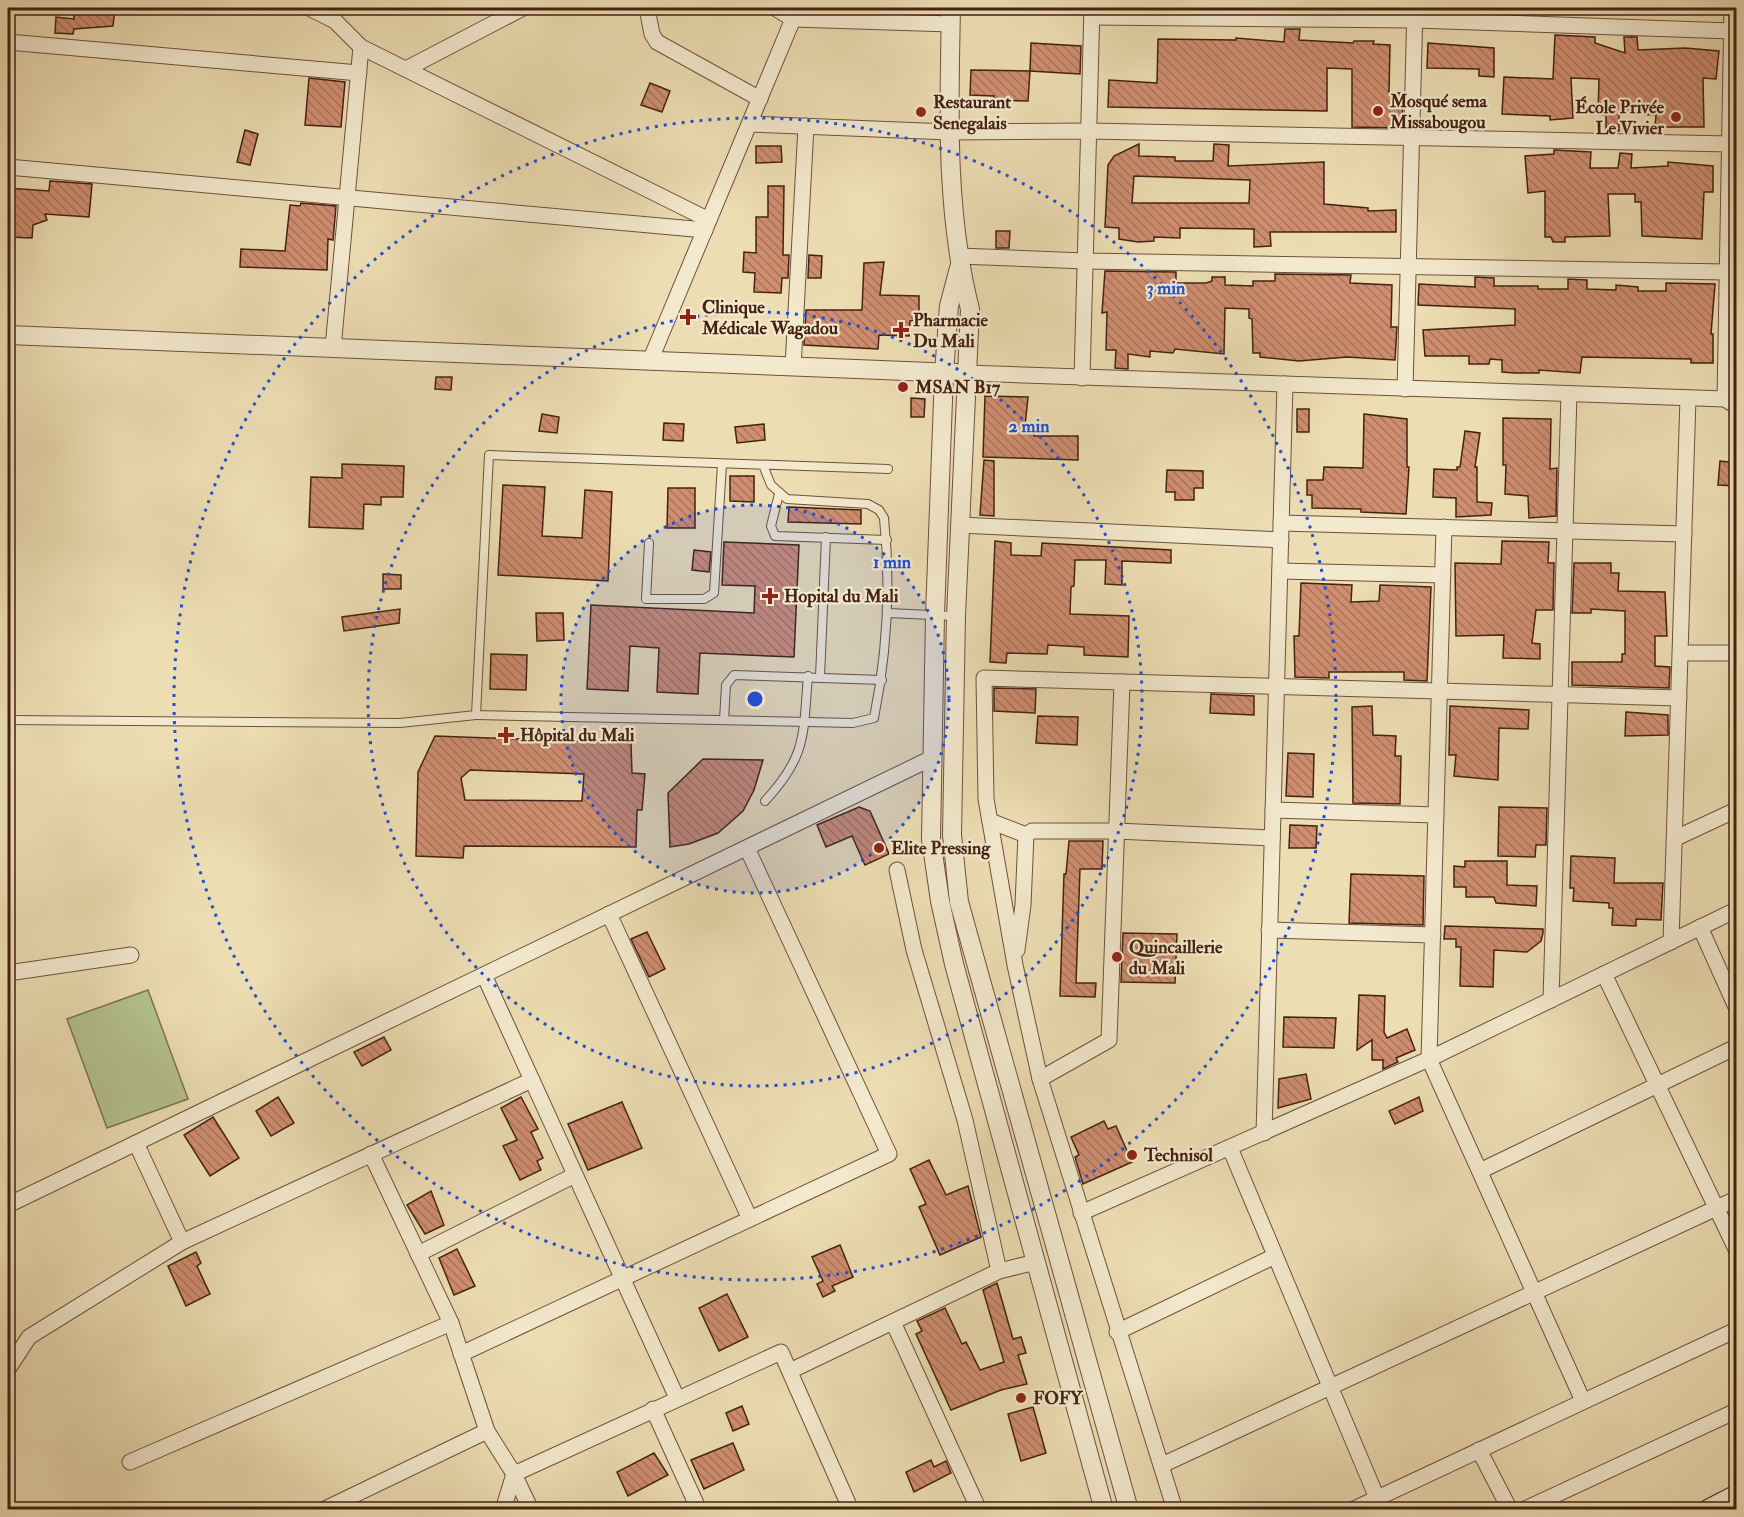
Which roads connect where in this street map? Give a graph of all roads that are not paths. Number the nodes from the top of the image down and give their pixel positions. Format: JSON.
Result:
{"nodes":[{"id":1,"x":309,"y":8,"type":"edge"},
{"id":2,"x":523,"y":8,"type":"edge"},
{"id":3,"x":647,"y":8,"type":"edge"},
{"id":4,"x":775,"y":8,"type":"edge"},
{"id":5,"x":1732,"y":8,"type":"edge"},
{"id":6,"x":1092,"y":12,"type":"edge"},
{"id":7,"x":338,"y":14,"type":"edge"},
{"id":8,"x":1415,"y":14,"type":"edge"},
{"id":9,"x":951,"y":16,"type":"edge"},
{"id":10,"x":793,"y":19,"type":"junction"},
{"id":11,"x":1732,"y":31,"type":"junction"},
{"id":12,"x":8,"y":42,"type":"edge"},
{"id":13,"x":361,"y":47,"type":"junction"},
{"id":14,"x":405,"y":69,"type":"junction"},
{"id":15,"x":358,"y":73,"type":"junction"},
{"id":16,"x":760,"y":99,"type":"junction"},
{"id":17,"x":1733,"y":109,"type":"edge"},
{"id":18,"x":750,"y":124,"type":"junction"},
{"id":19,"x":806,"y":126,"type":"junction"},
{"id":20,"x":1089,"y":131,"type":"junction"},
{"id":21,"x":949,"y":132,"type":"junction"},
{"id":22,"x":1412,"y":138,"type":"junction"},
{"id":23,"x":1730,"y":144,"type":"junction"},
{"id":24,"x":1733,"y":166,"type":"edge"},
{"id":25,"x":8,"y":167,"type":"edge"},
{"id":26,"x":347,"y":198,"type":"junction"},
{"id":27,"x":707,"y":225,"type":"junction"},
{"id":28,"x":959,"y":261,"type":"junction"},
{"id":29,"x":1085,"y":261,"type":"junction"},
{"id":30,"x":1408,"y":266,"type":"junction"},
{"id":31,"x":1727,"y":272,"type":"junction"},
{"id":32,"x":1732,"y":290,"type":"edge"},
{"id":33,"x":8,"y":335,"type":"edge"},
{"id":34,"x":333,"y":348,"type":"junction"},
{"id":35,"x":650,"y":361,"type":"junction"},
{"id":36,"x":793,"y":367,"type":"junction"},
{"id":37,"x":945,"y":373,"type":"junction"},
{"id":38,"x":967,"y":374,"type":"junction"},
{"id":39,"x":1082,"y":378,"type":"junction"},
{"id":40,"x":1285,"y":384,"type":"junction"},
{"id":41,"x":1405,"y":388,"type":"junction"},
{"id":42,"x":1569,"y":394,"type":"junction"},
{"id":43,"x":1688,"y":398,"type":"junction"},
{"id":44,"x":1731,"y":403,"type":"edge"},
{"id":45,"x":722,"y":464,"type":"junction"},
{"id":46,"x":763,"y":465,"type":"junction"},
{"id":47,"x":888,"y":469,"type":"dead end"},
{"id":48,"x":779,"y":494,"type":"junction"},
{"id":49,"x":1281,"y":523,"type":"junction"},
{"id":50,"x":960,"y":525,"type":"junction"},
{"id":51,"x":1444,"y":527,"type":"junction"},
{"id":52,"x":1565,"y":531,"type":"junction"},
{"id":53,"x":1684,"y":534,"type":"junction"},
{"id":54,"x":826,"y":537,"type":"junction"},
{"id":55,"x":886,"y":540,"type":"junction"},
{"id":56,"x":1281,"y":540,"type":"junction"},
{"id":57,"x":649,"y":543,"type":"dead end"},
{"id":58,"x":1280,"y":572,"type":"junction"},
{"id":59,"x":1443,"y":575,"type":"junction"},
{"id":60,"x":887,"y":613,"type":"junction"},
{"id":61,"x":935,"y":615,"type":"junction"},
{"id":62,"x":956,"y":616,"type":"junction"},
{"id":63,"x":1681,"y":653,"type":"junction"},
{"id":64,"x":1737,"y":653,"type":"edge"},
{"id":65,"x":808,"y":676,"type":"junction"},
{"id":66,"x":820,"y":677,"type":"junction"},
{"id":67,"x":882,"y":680,"type":"junction"},
{"id":68,"x":1122,"y":682,"type":"junction"},
{"id":69,"x":1276,"y":687,"type":"junction"},
{"id":70,"x":1440,"y":691,"type":"junction"},
{"id":71,"x":1560,"y":695,"type":"junction"},
{"id":72,"x":1679,"y":698,"type":"junction"},
{"id":73,"x":476,"y":715,"type":"junction"},
{"id":74,"x":8,"y":720,"type":"edge"},
{"id":75,"x":724,"y":720,"type":"junction"},
{"id":76,"x":804,"y":721,"type":"junction"},
{"id":77,"x":932,"y":758,"type":"junction"},
{"id":78,"x":765,"y":801,"type":"dead end"},
{"id":79,"x":1273,"y":810,"type":"junction"},
{"id":80,"x":1737,"y":810,"type":"edge"},
{"id":81,"x":1436,"y":815,"type":"junction"},
{"id":82,"x":990,"y":821,"type":"junction"},
{"id":83,"x":1116,"y":831,"type":"junction"},
{"id":84,"x":1026,"y":835,"type":"junction"},
{"id":85,"x":1676,"y":837,"type":"junction"},
{"id":86,"x":1272,"y":838,"type":"junction"},
{"id":87,"x":747,"y":848,"type":"junction"},
{"id":88,"x":897,"y":870,"type":"dead end"},
{"id":89,"x":1737,"y":910,"type":"edge"},
{"id":90,"x":609,"y":914,"type":"junction"},
{"id":91,"x":1700,"y":927,"type":"junction"},
{"id":92,"x":1269,"y":930,"type":"junction"},
{"id":93,"x":1433,"y":935,"type":"junction"},
{"id":94,"x":1671,"y":942,"type":"junction"},
{"id":95,"x":130,"y":955,"type":"dead end"},
{"id":96,"x":1015,"y":964,"type":"junction"},
{"id":97,"x":8,"y":973,"type":"edge"},
{"id":98,"x":1604,"y":974,"type":"junction"},
{"id":99,"x":484,"y":975,"type":"junction"},
{"id":100,"x":1551,"y":1000,"type":"junction"},
{"id":101,"x":1737,"y":1007,"type":"edge"},
{"id":102,"x":1737,"y":1047,"type":"edge"},
{"id":103,"x":1429,"y":1059,"type":"junction"},
{"id":104,"x":1040,"y":1079,"type":"junction"},
{"id":105,"x":532,"y":1080,"type":"junction"},
{"id":106,"x":1657,"y":1085,"type":"junction"},
{"id":107,"x":1263,"y":1134,"type":"junction"},
{"id":108,"x":136,"y":1143,"type":"junction"},
{"id":109,"x":1230,"y":1148,"type":"junction"},
{"id":110,"x":371,"y":1154,"type":"junction"},
{"id":111,"x":1480,"y":1171,"type":"junction"},
{"id":112,"x":575,"y":1175,"type":"junction"},
{"id":113,"x":1737,"y":1199,"type":"edge"},
{"id":114,"x":8,"y":1205,"type":"edge"},
{"id":115,"x":1717,"y":1208,"type":"junction"},
{"id":116,"x":1081,"y":1213,"type":"junction"},
{"id":117,"x":750,"y":1219,"type":"junction"},
{"id":118,"x":182,"y":1242,"type":"junction"},
{"id":119,"x":1737,"y":1249,"type":"edge"},
{"id":120,"x":418,"y":1254,"type":"junction"},
{"id":121,"x":1275,"y":1256,"type":"junction"},
{"id":122,"x":1036,"y":1262,"type":"junction"},
{"id":123,"x":999,"y":1271,"type":"junction"},
{"id":124,"x":622,"y":1278,"type":"junction"},
{"id":125,"x":1535,"y":1293,"type":"junction"},
{"id":126,"x":893,"y":1322,"type":"junction"},
{"id":127,"x":451,"y":1323,"type":"junction"},
{"id":128,"x":1737,"y":1330,"type":"edge"},
{"id":129,"x":1117,"y":1332,"type":"junction"},
{"id":130,"x":461,"y":1354,"type":"junction"},
{"id":131,"x":8,"y":1369,"type":"edge"},
{"id":132,"x":790,"y":1371,"type":"junction"},
{"id":133,"x":1330,"y":1387,"type":"junction"},
{"id":134,"x":677,"y":1398,"type":"junction"},
{"id":135,"x":1583,"y":1401,"type":"junction"},
{"id":136,"x":653,"y":1409,"type":"junction"},
{"id":137,"x":1737,"y":1411,"type":"edge"},
{"id":138,"x":487,"y":1431,"type":"junction"},
{"id":139,"x":1479,"y":1450,"type":"junction"},
{"id":140,"x":130,"y":1462,"type":"dead end"},
{"id":141,"x":1162,"y":1465,"type":"junction"},
{"id":142,"x":514,"y":1474,"type":"junction"},
{"id":143,"x":1737,"y":1496,"type":"edge"},
{"id":144,"x":1377,"y":1498,"type":"junction"},
{"id":145,"x":323,"y":1509,"type":"edge"},
{"id":146,"x":503,"y":1509,"type":"edge"},
{"id":147,"x":531,"y":1509,"type":"edge"},
{"id":148,"x":699,"y":1509,"type":"edge"},
{"id":149,"x":851,"y":1509,"type":"edge"},
{"id":150,"x":979,"y":1509,"type":"edge"},
{"id":151,"x":1104,"y":1509,"type":"edge"},
{"id":152,"x":1129,"y":1509,"type":"edge"},
{"id":153,"x":1174,"y":1509,"type":"edge"},
{"id":154,"x":1352,"y":1509,"type":"edge"},
{"id":155,"x":1510,"y":1509,"type":"edge"},
{"id":156,"x":1523,"y":1509,"type":"edge"},
{"id":157,"x":1709,"y":1509,"type":"edge"}],
"edges":[{"from":1,"to":7,"type":"street"},
{"from":2,"to":14,"type":"street"},
{"from":3,"to":16,"type":"street"},
{"from":4,"to":10,"type":"street"},
{"from":5,"to":11,"type":"street"},
{"from":6,"to":8,"type":"street"},
{"from":6,"to":20,"type":"street"},
{"from":7,"to":13,"type":"street"},
{"from":8,"to":11,"type":"street"},
{"from":8,"to":22,"type":"street"},
{"from":9,"to":10,"type":"street"},
{"from":9,"to":21,"type":"street"},
{"from":10,"to":16,"type":"street"},
{"from":11,"to":17,"type":"street"},
{"from":12,"to":15,"type":"street"},
{"from":13,"to":14,"type":"street"},
{"from":13,"to":15,"type":"street"},
{"from":14,"to":27,"type":"street"},
{"from":15,"to":26,"type":"street"},
{"from":16,"to":18,"type":"street"},
{"from":17,"to":23,"type":"street"},
{"from":18,"to":19,"type":"street"},
{"from":18,"to":27,"type":"street"},
{"from":19,"to":21,"type":"street"},
{"from":19,"to":36,"type":"street"},
{"from":20,"to":21,"type":"street"},
{"from":20,"to":22,"type":"street"},
{"from":20,"to":29,"type":"street"},
{"from":21,"to":28,"type":"street"},
{"from":22,"to":23,"type":"street"},
{"from":22,"to":30,"type":"street"},
{"from":23,"to":24,"type":"street"},
{"from":24,"to":31,"type":"street"},
{"from":25,"to":26,"type":"street"},
{"from":26,"to":27,"type":"street"},
{"from":26,"to":34,"type":"street"},
{"from":27,"to":35,"type":"street"},
{"from":28,"to":29,"type":"street"},
{"from":28,"to":37,"type":"street"},
{"from":28,"to":38,"type":"street"},
{"from":29,"to":30,"type":"street"},
{"from":29,"to":39,"type":"street"},
{"from":30,"to":31,"type":"street"},
{"from":30,"to":41,"type":"street"},
{"from":31,"to":32,"type":"street"},
{"from":32,"to":44,"type":"street"},
{"from":33,"to":34,"type":"street"},
{"from":34,"to":35,"type":"street"},
{"from":35,"to":36,"type":"street"},
{"from":36,"to":37,"type":"street"},
{"from":37,"to":38,"type":"street"},
{"from":37,"to":61,"type":"street"},
{"from":38,"to":39,"type":"street"},
{"from":38,"to":50,"type":"street"},
{"from":39,"to":40,"type":"street"},
{"from":40,"to":41,"type":"street"},
{"from":40,"to":49,"type":"street"},
{"from":41,"to":42,"type":"street"},
{"from":42,"to":43,"type":"street"},
{"from":42,"to":52,"type":"street"},
{"from":43,"to":44,"type":"street"},
{"from":43,"to":53,"type":"street"},
{"from":45,"to":46,"type":"lane"},
{"from":45,"to":57,"type":"lane"},
{"from":45,"to":73,"type":"lane"},
{"from":46,"to":47,"type":"lane"},
{"from":46,"to":48,"type":"lane"},
{"from":48,"to":54,"type":"lane"},
{"from":48,"to":55,"type":"lane"},
{"from":49,"to":51,"type":"street"},
{"from":49,"to":56,"type":"street"},
{"from":50,"to":56,"type":"street"},
{"from":50,"to":62,"type":"street"},
{"from":51,"to":52,"type":"street"},
{"from":51,"to":59,"type":"street"},
{"from":52,"to":53,"type":"street"},
{"from":52,"to":71,"type":"street"},
{"from":53,"to":63,"type":"street"},
{"from":54,"to":55,"type":"lane"},
{"from":54,"to":66,"type":"lane"},
{"from":55,"to":60,"type":"lane"},
{"from":56,"to":58,"type":"street"},
{"from":58,"to":59,"type":"street"},
{"from":58,"to":69,"type":"street"},
{"from":59,"to":70,"type":"street"},
{"from":60,"to":61,"type":"lane"},
{"from":60,"to":67,"type":"lane"},
{"from":61,"to":62,"type":"lane"},
{"from":61,"to":77,"type":"street"},
{"from":62,"to":152,"type":"street"},
{"from":63,"to":64,"type":"street"},
{"from":63,"to":72,"type":"street"},
{"from":65,"to":66,"type":"lane"},
{"from":65,"to":75,"type":"lane"},
{"from":65,"to":76,"type":"lane"},
{"from":66,"to":67,"type":"lane"},
{"from":67,"to":76,"type":"lane"},
{"from":68,"to":69,"type":"street"},
{"from":68,"to":82,"type":"street"},
{"from":68,"to":83,"type":"street"},
{"from":69,"to":70,"type":"street"},
{"from":69,"to":79,"type":"street"},
{"from":70,"to":71,"type":"street"},
{"from":70,"to":81,"type":"street"},
{"from":71,"to":72,"type":"street"},
{"from":71,"to":100,"type":"street"},
{"from":72,"to":85,"type":"street"},
{"from":73,"to":74,"type":"lane"},
{"from":73,"to":75,"type":"lane"},
{"from":75,"to":76,"type":"lane"},
{"from":76,"to":78,"type":"lane"},
{"from":77,"to":87,"type":"street"},
{"from":77,"to":122,"type":"street"},
{"from":79,"to":81,"type":"street"},
{"from":79,"to":86,"type":"street"},
{"from":80,"to":85,"type":"street"},
{"from":81,"to":93,"type":"street"},
{"from":82,"to":84,"type":"street"},
{"from":82,"to":96,"type":"street"},
{"from":83,"to":84,"type":"street"},
{"from":83,"to":86,"type":"street"},
{"from":83,"to":104,"type":"street"},
{"from":84,"to":96,"type":"street"},
{"from":85,"to":94,"type":"street"},
{"from":86,"to":92,"type":"street"},
{"from":87,"to":90,"type":"street"},
{"from":87,"to":117,"type":"street"},
{"from":88,"to":123,"type":"street"},
{"from":89,"to":91,"type":"street"},
{"from":90,"to":99,"type":"street"},
{"from":90,"to":117,"type":"street"},
{"from":91,"to":94,"type":"street"},
{"from":91,"to":101,"type":"street"},
{"from":92,"to":93,"type":"street"},
{"from":92,"to":107,"type":"street"},
{"from":93,"to":103,"type":"street"},
{"from":94,"to":98,"type":"street"},
{"from":95,"to":97,"type":"street"},
{"from":96,"to":104,"type":"street"},
{"from":98,"to":100,"type":"street"},
{"from":98,"to":106,"type":"street"},
{"from":99,"to":105,"type":"street"},
{"from":99,"to":108,"type":"street"},
{"from":100,"to":103,"type":"street"},
{"from":102,"to":106,"type":"street"},
{"from":103,"to":107,"type":"street"},
{"from":103,"to":111,"type":"street"},
{"from":104,"to":116,"type":"street"},
{"from":105,"to":110,"type":"street"},
{"from":105,"to":112,"type":"street"},
{"from":106,"to":111,"type":"street"},
{"from":106,"to":115,"type":"street"},
{"from":107,"to":109,"type":"street"},
{"from":108,"to":114,"type":"street"},
{"from":108,"to":118,"type":"street"},
{"from":109,"to":116,"type":"street"},
{"from":109,"to":121,"type":"street"},
{"from":110,"to":118,"type":"street"},
{"from":110,"to":120,"type":"street"},
{"from":111,"to":125,"type":"street"},
{"from":112,"to":120,"type":"street"},
{"from":112,"to":124,"type":"street"},
{"from":113,"to":115,"type":"street"},
{"from":115,"to":119,"type":"street"},
{"from":115,"to":125,"type":"street"},
{"from":116,"to":129,"type":"street"},
{"from":117,"to":124,"type":"street"},
{"from":118,"to":131,"type":"street"},
{"from":120,"to":127,"type":"street"},
{"from":121,"to":129,"type":"street"},
{"from":121,"to":133,"type":"street"},
{"from":122,"to":123,"type":"street"},
{"from":122,"to":151,"type":"street"},
{"from":123,"to":126,"type":"street"},
{"from":124,"to":130,"type":"street"},
{"from":124,"to":134,"type":"street"},
{"from":125,"to":133,"type":"street"},
{"from":125,"to":135,"type":"street"},
{"from":126,"to":132,"type":"street"},
{"from":126,"to":150,"type":"street"},
{"from":127,"to":130,"type":"street"},
{"from":127,"to":140,"type":"street"},
{"from":128,"to":135,"type":"street"},
{"from":129,"to":141,"type":"street"},
{"from":130,"to":138,"type":"street"},
{"from":132,"to":134,"type":"street"},
{"from":132,"to":149,"type":"street"},
{"from":133,"to":141,"type":"street"},
{"from":133,"to":144,"type":"street"},
{"from":134,"to":136,"type":"street"},
{"from":135,"to":139,"type":"street"},
{"from":136,"to":142,"type":"street"},
{"from":136,"to":148,"type":"street"},
{"from":137,"to":156,"type":"street"},
{"from":138,"to":142,"type":"street"},
{"from":138,"to":145,"type":"street"},
{"from":139,"to":144,"type":"street"},
{"from":139,"to":155,"type":"street"},
{"from":141,"to":153,"type":"street"},
{"from":142,"to":146,"type":"street"},
{"from":142,"to":147,"type":"street"},
{"from":143,"to":157,"type":"main road"},
{"from":144,"to":154,"type":"street"}]}
